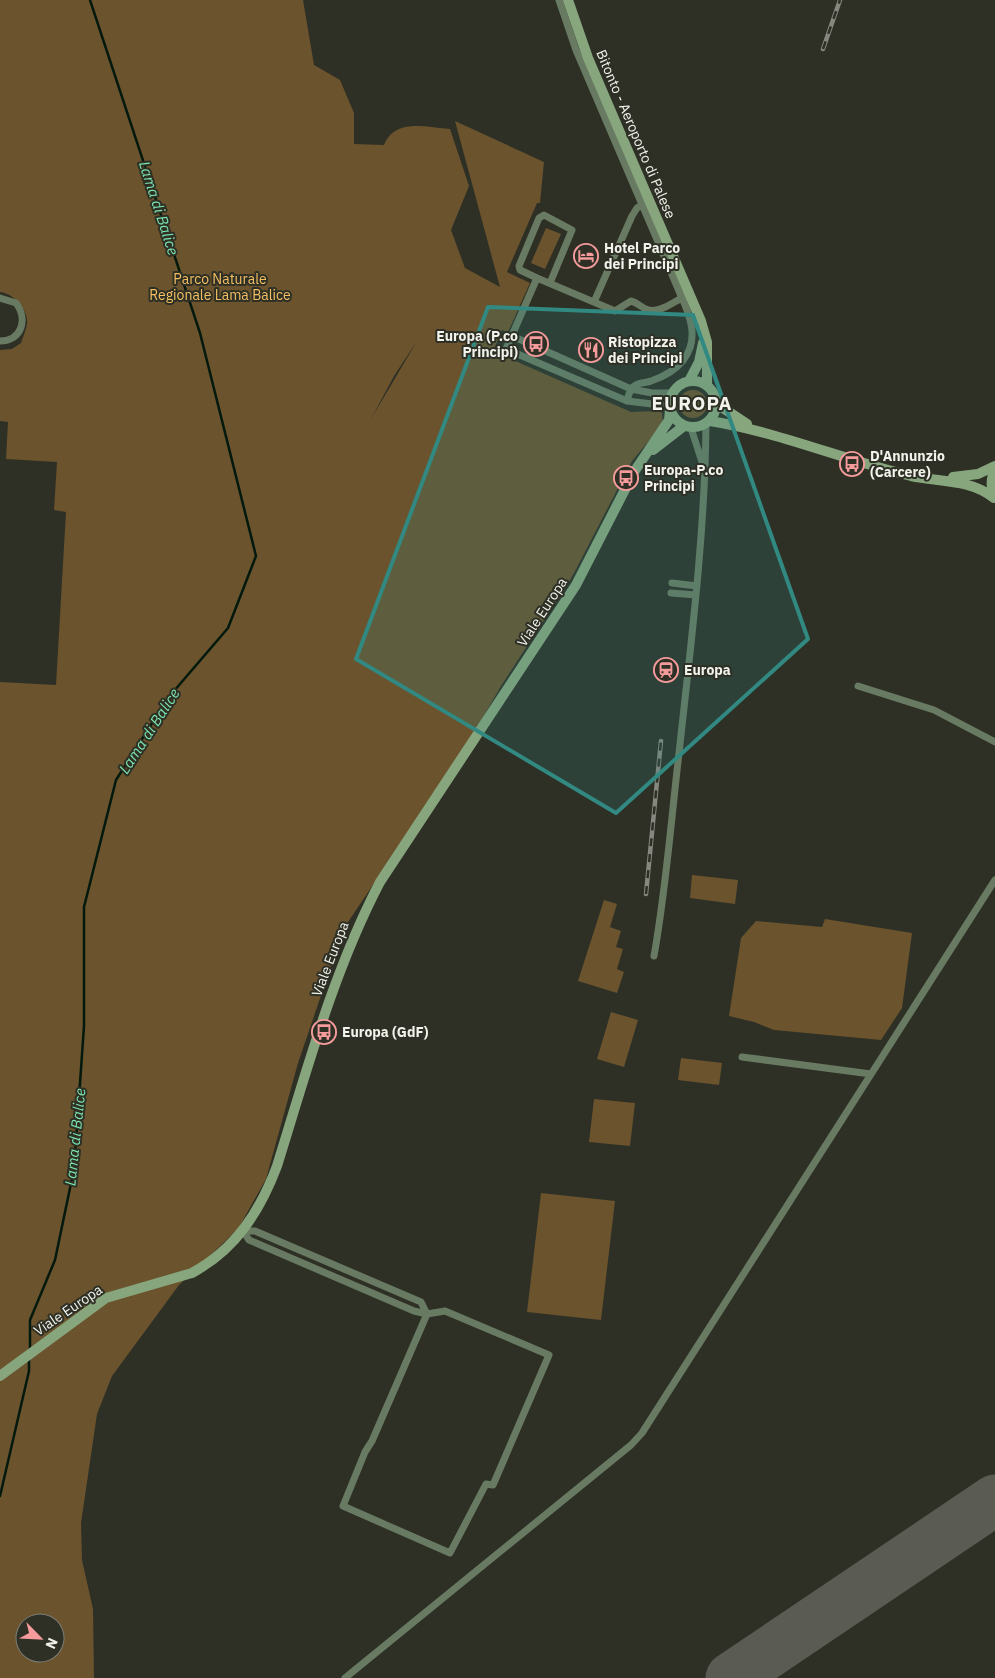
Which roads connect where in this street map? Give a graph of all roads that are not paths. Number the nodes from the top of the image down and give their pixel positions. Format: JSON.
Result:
{"nodes":[{"id":1,"x":559,"y":0,"type":"edge"},
{"id":2,"x":568,"y":0,"type":"edge"},
{"id":3,"x":578,"y":34,"type":"junction"},
{"id":4,"x":580,"y":58,"type":"junction"},
{"id":5,"x":603,"y":93,"type":"junction"},
{"id":6,"x":604,"y":114,"type":"junction"},
{"id":7,"x":646,"y":203,"type":"junction"},
{"id":8,"x":672,"y":252,"type":"junction"},
{"id":9,"x":537,"y":278,"type":"junction"},
{"id":10,"x":550,"y":283,"type":"junction"},
{"id":11,"x":0,"y":298,"type":"edge"},
{"id":12,"x":682,"y":298,"type":"junction"},
{"id":13,"x":594,"y":302,"type":"junction"},
{"id":14,"x":704,"y":334,"type":"junction"},
{"id":15,"x":512,"y":336,"type":"junction"},
{"id":16,"x":0,"y":341,"type":"edge"},
{"id":17,"x":541,"y":348,"type":"junction"},
{"id":18,"x":535,"y":361,"type":"junction"},
{"id":19,"x":689,"y":381,"type":"junction"},
{"id":20,"x":707,"y":385,"type":"junction"},
{"id":21,"x":631,"y":389,"type":"junction"},
{"id":22,"x":672,"y":393,"type":"junction"},
{"id":23,"x":627,"y":401,"type":"junction"},
{"id":24,"x":717,"y":404,"type":"junction"},
{"id":25,"x":670,"y":408,"type":"junction"},
{"id":26,"x":708,"y":422,"type":"junction"},
{"id":27,"x":688,"y":427,"type":"junction"},
{"id":28,"x":759,"y":430,"type":"junction"},
{"id":29,"x":995,"y":466,"type":"edge"},
{"id":30,"x":995,"y":470,"type":"edge"},
{"id":31,"x":634,"y":472,"type":"junction"},
{"id":32,"x":706,"y":476,"type":"junction"},
{"id":33,"x":925,"y":478,"type":"junction"},
{"id":34,"x":995,"y":498,"type":"edge"},
{"id":35,"x":672,"y":583,"type":"dead end"},
{"id":36,"x":696,"y":586,"type":"junction"},
{"id":37,"x":671,"y":593,"type":"dead end"},
{"id":38,"x":696,"y":595,"type":"junction"},
{"id":39,"x":858,"y":686,"type":"dead end"},
{"id":40,"x":995,"y":742,"type":"edge"},
{"id":41,"x":995,"y":880,"type":"edge"},
{"id":42,"x":654,"y":956,"type":"dead end"},
{"id":43,"x":742,"y":1057,"type":"dead end"},
{"id":44,"x":871,"y":1074,"type":"junction"},
{"id":45,"x":243,"y":1231,"type":"junction"},
{"id":46,"x":427,"y":1314,"type":"junction"},
{"id":47,"x":0,"y":1376,"type":"edge"},
{"id":48,"x":344,"y":1678,"type":"edge"}],
"edges":[{"from":1,"to":4,"type":"street"},
{"from":2,"to":3,"type":"main road","name":"Bitonto - Aeroporto di Palese"},
{"from":3,"to":4,"type":"street"},
{"from":3,"to":5,"type":"main road","name":"Bitonto - Aeroporto di Palese"},
{"from":4,"to":6,"type":"street"},
{"from":5,"to":6,"type":"street"},
{"from":5,"to":7,"type":"main road","name":"Bitonto - Aeroporto di Palese"},
{"from":6,"to":7,"type":"street"},
{"from":7,"to":8,"type":"main road","name":"Bitonto - Aeroporto di Palese"},
{"from":7,"to":12,"type":"street"},
{"from":7,"to":13,"type":"street"},
{"from":8,"to":12,"type":"street"},
{"from":8,"to":14,"type":"main road","name":"Bitonto - Aeroporto di Palese"},
{"from":9,"to":10,"type":"street"},
{"from":9,"to":10,"type":"street"},
{"from":9,"to":15,"type":"street"},
{"from":10,"to":13,"type":"street"},
{"from":11,"to":16,"type":"street"},
{"from":12,"to":13,"type":"street"},
{"from":12,"to":21,"type":"street"},
{"from":14,"to":19,"type":"main road"},
{"from":14,"to":20,"type":"main road","name":"Bitonto - Aeroporto di Palese"},
{"from":15,"to":17,"type":"street"},
{"from":15,"to":18,"type":"street"},
{"from":17,"to":18,"type":"street"},
{"from":17,"to":21,"type":"street"},
{"from":18,"to":23,"type":"street"},
{"from":19,"to":20,"type":"main road"},
{"from":19,"to":22,"type":"main road"},
{"from":20,"to":24,"type":"main road"},
{"from":21,"to":22,"type":"street"},
{"from":21,"to":23,"type":"street"},
{"from":22,"to":25,"type":"main road"},
{"from":23,"to":25,"type":"street"},
{"from":24,"to":26,"type":"main road"},
{"from":24,"to":28,"type":"main road"},
{"from":25,"to":27,"type":"main road"},
{"from":25,"to":31,"type":"main road","name":"Viale Europa"},
{"from":26,"to":27,"type":"main road"},
{"from":26,"to":28,"type":"main road"},
{"from":26,"to":32,"type":"street"},
{"from":27,"to":31,"type":"main road","name":"Viale Europa"},
{"from":27,"to":32,"type":"street"},
{"from":28,"to":33,"type":"main road"},
{"from":29,"to":33,"type":"main road"},
{"from":30,"to":34,"type":"main road"},
{"from":31,"to":45,"type":"main road","name":"Viale Europa"},
{"from":32,"to":36,"type":"street"},
{"from":33,"to":34,"type":"main road"},
{"from":35,"to":36,"type":"street"},
{"from":36,"to":38,"type":"street"},
{"from":37,"to":38,"type":"street"},
{"from":38,"to":42,"type":"street"},
{"from":39,"to":40,"type":"street"},
{"from":41,"to":44,"type":"street"},
{"from":43,"to":44,"type":"street"},
{"from":44,"to":48,"type":"street"},
{"from":45,"to":46,"type":"street"},
{"from":45,"to":47,"type":"main road","name":"Viale Europa"},
{"from":46,"to":46,"type":"street"}]}
